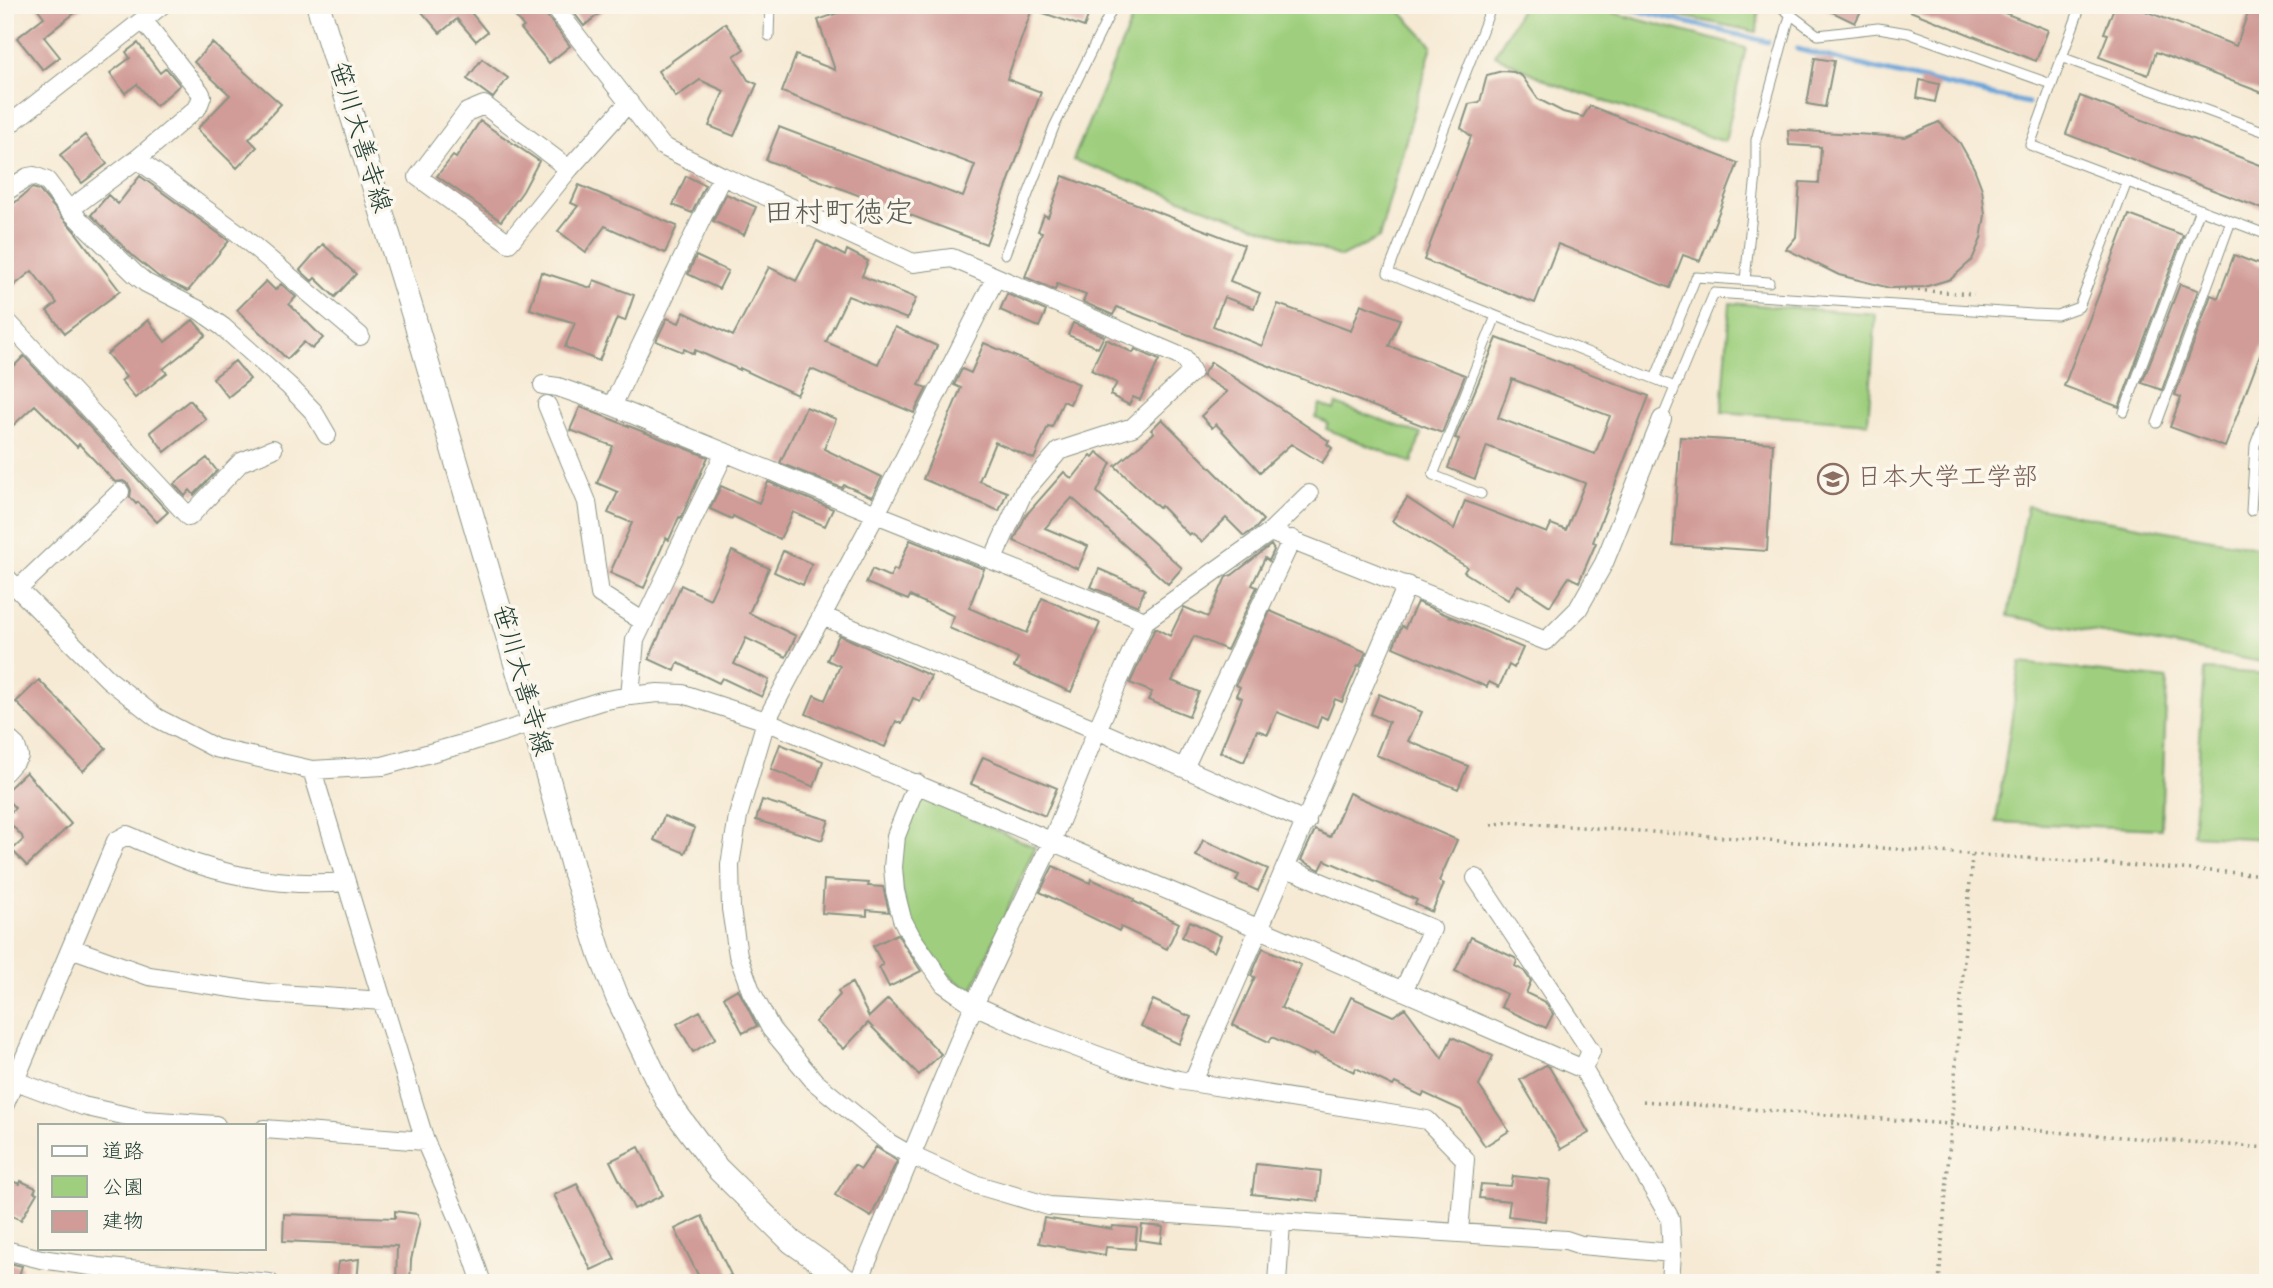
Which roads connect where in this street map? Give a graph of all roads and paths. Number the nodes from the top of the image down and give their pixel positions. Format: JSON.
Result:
{"nodes":[{"id":1,"x":162,"y":5,"type":"edge"},
{"id":2,"x":318,"y":5,"type":"edge"},
{"id":3,"x":553,"y":5,"type":"edge"},
{"id":4,"x":770,"y":5,"type":"edge"},
{"id":5,"x":1114,"y":5,"type":"edge"},
{"id":6,"x":1492,"y":5,"type":"edge"},
{"id":7,"x":1778,"y":5,"type":"edge"},
{"id":8,"x":2081,"y":5,"type":"edge"},
{"id":9,"x":1790,"y":16,"type":"junction"},
{"id":10,"x":142,"y":20,"type":"junction"},
{"id":11,"x":769,"y":36,"type":"dead end"},
{"id":12,"x":2062,"y":57,"type":"junction"},
{"id":13,"x":2051,"y":84,"type":"junction"},
{"id":14,"x":629,"y":102,"type":"junction"},
{"id":15,"x":5,"y":128,"type":"edge"},
{"id":16,"x":2268,"y":133,"type":"edge"},
{"id":17,"x":137,"y":159,"type":"junction"},
{"id":18,"x":569,"y":169,"type":"junction"},
{"id":19,"x":722,"y":176,"type":"junction"},
{"id":20,"x":2127,"y":182,"type":"junction"},
{"id":21,"x":5,"y":192,"type":"edge"},
{"id":22,"x":2200,"y":209,"type":"junction"},
{"id":23,"x":69,"y":210,"type":"junction"},
{"id":24,"x":2231,"y":221,"type":"junction"},
{"id":25,"x":2268,"y":235,"type":"edge"},
{"id":26,"x":1005,"y":254,"type":"dead end"},
{"id":27,"x":996,"y":277,"type":"junction"},
{"id":28,"x":1745,"y":281,"type":"junction"},
{"id":29,"x":1769,"y":282,"type":"dead end"},
{"id":30,"x":1496,"y":316,"type":"junction"},
{"id":31,"x":9,"y":332,"type":"edge"},
{"id":32,"x":359,"y":336,"type":"dead end"},
{"id":33,"x":1655,"y":379,"type":"junction"},
{"id":34,"x":543,"y":385,"type":"dead end"},
{"id":35,"x":1675,"y":387,"type":"junction"},
{"id":36,"x":547,"y":405,"type":"dead end"},
{"id":37,"x":612,"y":406,"type":"junction"},
{"id":38,"x":2268,"y":410,"type":"edge"},
{"id":39,"x":2124,"y":412,"type":"dead end"},
{"id":40,"x":1662,"y":419,"type":"joint"},
{"id":41,"x":2157,"y":423,"type":"dead end"},
{"id":42,"x":327,"y":435,"type":"dead end"},
{"id":43,"x":273,"y":449,"type":"dead end"},
{"id":44,"x":725,"y":452,"type":"junction"},
{"id":45,"x":120,"y":492,"type":"dead end"},
{"id":46,"x":1309,"y":494,"type":"dead end"},
{"id":47,"x":1481,"y":494,"type":"dead end"},
{"id":48,"x":2251,"y":512,"type":"dead end"},
{"id":49,"x":876,"y":514,"type":"junction"},
{"id":50,"x":1270,"y":532,"type":"junction"},
{"id":51,"x":1292,"y":539,"type":"junction"},
{"id":52,"x":993,"y":559,"type":"junction"},
{"id":53,"x":12,"y":582,"type":"edge"},
{"id":54,"x":1407,"y":585,"type":"junction"},
{"id":55,"x":822,"y":616,"type":"junction"},
{"id":56,"x":1145,"y":621,"type":"junction"},
{"id":57,"x":644,"y":622,"type":"junction"},
{"id":58,"x":630,"y":696,"type":"junction"},
{"id":59,"x":766,"y":721,"type":"junction"},
{"id":60,"x":533,"y":723,"type":"junction"},
{"id":61,"x":1097,"y":730,"type":"junction"},
{"id":62,"x":5,"y":736,"type":"edge"},
{"id":63,"x":1184,"y":768,"type":"junction"},
{"id":64,"x":312,"y":770,"type":"junction"},
{"id":65,"x":5,"y":772,"type":"edge"},
{"id":66,"x":917,"y":783,"type":"junction"},
{"id":67,"x":1307,"y":822,"type":"junction"},
{"id":68,"x":1491,"y":825,"type":"dead end"},
{"id":69,"x":1052,"y":841,"type":"junction"},
{"id":70,"x":1974,"y":856,"type":"junction"},
{"id":71,"x":1287,"y":868,"type":"junction"},
{"id":72,"x":2268,"y":875,"type":"edge"},
{"id":73,"x":1476,"y":878,"type":"dead end"},
{"id":74,"x":346,"y":882,"type":"junction"},
{"id":75,"x":1260,"y":929,"type":"junction"},
{"id":76,"x":71,"y":948,"type":"junction"},
{"id":77,"x":1403,"y":991,"type":"junction"},
{"id":78,"x":383,"y":1001,"type":"junction"},
{"id":79,"x":974,"y":1005,"type":"junction"},
{"id":80,"x":1583,"y":1069,"type":"junction"},
{"id":81,"x":10,"y":1080,"type":"edge"},
{"id":82,"x":1193,"y":1082,"type":"junction"},
{"id":83,"x":1643,"y":1101,"type":"dead end"},
{"id":84,"x":5,"y":1104,"type":"edge"},
{"id":85,"x":202,"y":1124,"type":"edge"},
{"id":86,"x":1952,"y":1125,"type":"junction"},
{"id":87,"x":266,"y":1129,"type":"edge"},
{"id":88,"x":425,"y":1141,"type":"junction"},
{"id":89,"x":2268,"y":1147,"type":"edge"},
{"id":90,"x":910,"y":1155,"type":"junction"},
{"id":91,"x":1281,"y":1223,"type":"junction"},
{"id":92,"x":1459,"y":1233,"type":"junction"},
{"id":93,"x":5,"y":1250,"type":"edge"},
{"id":94,"x":1671,"y":1253,"type":"junction"},
{"id":95,"x":127,"y":1276,"type":"edge"},
{"id":96,"x":260,"y":1282,"type":"edge"},
{"id":97,"x":482,"y":1283,"type":"edge"},
{"id":98,"x":850,"y":1283,"type":"edge"},
{"id":99,"x":858,"y":1283,"type":"edge"},
{"id":100,"x":1277,"y":1283,"type":"edge"},
{"id":101,"x":1670,"y":1283,"type":"edge"},
{"id":102,"x":1939,"y":1283,"type":"edge"}],
"edges":[{"from":1,"to":10,"type":"street"},
{"from":2,"to":60,"type":"street","name":"笹川大善寺線"},
{"from":3,"to":14,"type":"street"},
{"from":4,"to":11,"type":"lane"},
{"from":5,"to":26,"type":"lane"},
{"from":6,"to":30,"type":"lane"},
{"from":7,"to":9,"type":"lane"},
{"from":8,"to":12,"type":"lane"},
{"from":9,"to":13,"type":"lane"},
{"from":9,"to":28,"type":"lane"},
{"from":10,"to":15,"type":"street"},
{"from":10,"to":17,"type":"street"},
{"from":12,"to":13,"type":"lane"},
{"from":12,"to":16,"type":"lane"},
{"from":13,"to":20,"type":"lane"},
{"from":14,"to":18,"type":"street"},
{"from":14,"to":19,"type":"street"},
{"from":17,"to":23,"type":"street"},
{"from":17,"to":32,"type":"street"},
{"from":18,"to":18,"type":"street"},
{"from":19,"to":27,"type":"street"},
{"from":19,"to":37,"type":"street"},
{"from":20,"to":22,"type":"lane"},
{"from":20,"to":35,"type":"lane"},
{"from":21,"to":23,"type":"street"},
{"from":22,"to":24,"type":"lane"},
{"from":22,"to":39,"type":"lane"},
{"from":23,"to":42,"type":"street"},
{"from":24,"to":25,"type":"lane"},
{"from":24,"to":41,"type":"lane"},
{"from":27,"to":49,"type":"street"},
{"from":27,"to":52,"type":"street"},
{"from":28,"to":29,"type":"lane"},
{"from":28,"to":33,"type":"lane"},
{"from":30,"to":33,"type":"lane"},
{"from":30,"to":47,"type":"lane"},
{"from":31,"to":43,"type":"street"},
{"from":33,"to":35,"type":"lane"},
{"from":34,"to":37,"type":"street"},
{"from":35,"to":40,"type":"lane"},
{"from":36,"to":57,"type":"street"},
{"from":37,"to":44,"type":"street"},
{"from":38,"to":48,"type":"lane"},
{"from":40,"to":54,"type":"street"},
{"from":44,"to":49,"type":"street"},
{"from":44,"to":57,"type":"street"},
{"from":45,"to":53,"type":"street"},
{"from":46,"to":50,"type":"street"},
{"from":49,"to":52,"type":"street"},
{"from":49,"to":55,"type":"street"},
{"from":50,"to":51,"type":"street"},
{"from":50,"to":56,"type":"street"},
{"from":51,"to":54,"type":"street"},
{"from":51,"to":63,"type":"street"},
{"from":52,"to":56,"type":"street"},
{"from":53,"to":64,"type":"street"},
{"from":54,"to":67,"type":"street"},
{"from":55,"to":59,"type":"street"},
{"from":55,"to":61,"type":"street"},
{"from":56,"to":61,"type":"street"},
{"from":57,"to":58,"type":"street"},
{"from":58,"to":59,"type":"street"},
{"from":58,"to":60,"type":"street"},
{"from":59,"to":66,"type":"street"},
{"from":59,"to":90,"type":"street"},
{"from":60,"to":64,"type":"street"},
{"from":60,"to":98,"type":"street","name":"笹川大善寺線"},
{"from":61,"to":63,"type":"street"},
{"from":61,"to":69,"type":"street"},
{"from":62,"to":65,"type":"street"},
{"from":63,"to":67,"type":"street"},
{"from":64,"to":74,"type":"street"},
{"from":66,"to":69,"type":"street"},
{"from":66,"to":79,"type":"street"},
{"from":67,"to":71,"type":"street"},
{"from":68,"to":70,"type":"path"},
{"from":69,"to":75,"type":"street"},
{"from":69,"to":79,"type":"street"},
{"from":70,"to":72,"type":"path"},
{"from":70,"to":86,"type":"path"},
{"from":71,"to":75,"type":"street"},
{"from":71,"to":77,"type":"street"},
{"from":73,"to":80,"type":"street"},
{"from":74,"to":76,"type":"street"},
{"from":74,"to":78,"type":"street"},
{"from":75,"to":77,"type":"street"},
{"from":75,"to":82,"type":"street"},
{"from":76,"to":78,"type":"street"},
{"from":76,"to":81,"type":"street"},
{"from":77,"to":80,"type":"street"},
{"from":78,"to":88,"type":"street"},
{"from":79,"to":82,"type":"street"},
{"from":79,"to":90,"type":"street"},
{"from":80,"to":94,"type":"street"},
{"from":81,"to":84,"type":"street"},
{"from":81,"to":85,"type":"street"},
{"from":82,"to":92,"type":"street"},
{"from":83,"to":86,"type":"path"},
{"from":86,"to":89,"type":"path"},
{"from":86,"to":102,"type":"path"},
{"from":87,"to":88,"type":"street"},
{"from":88,"to":97,"type":"street"},
{"from":90,"to":91,"type":"street"},
{"from":90,"to":99,"type":"street"},
{"from":91,"to":92,"type":"street"},
{"from":91,"to":100,"type":"street"},
{"from":92,"to":94,"type":"street"},
{"from":93,"to":95,"type":"street"},
{"from":94,"to":101,"type":"street"},
{"from":95,"to":96,"type":"street"}]}
